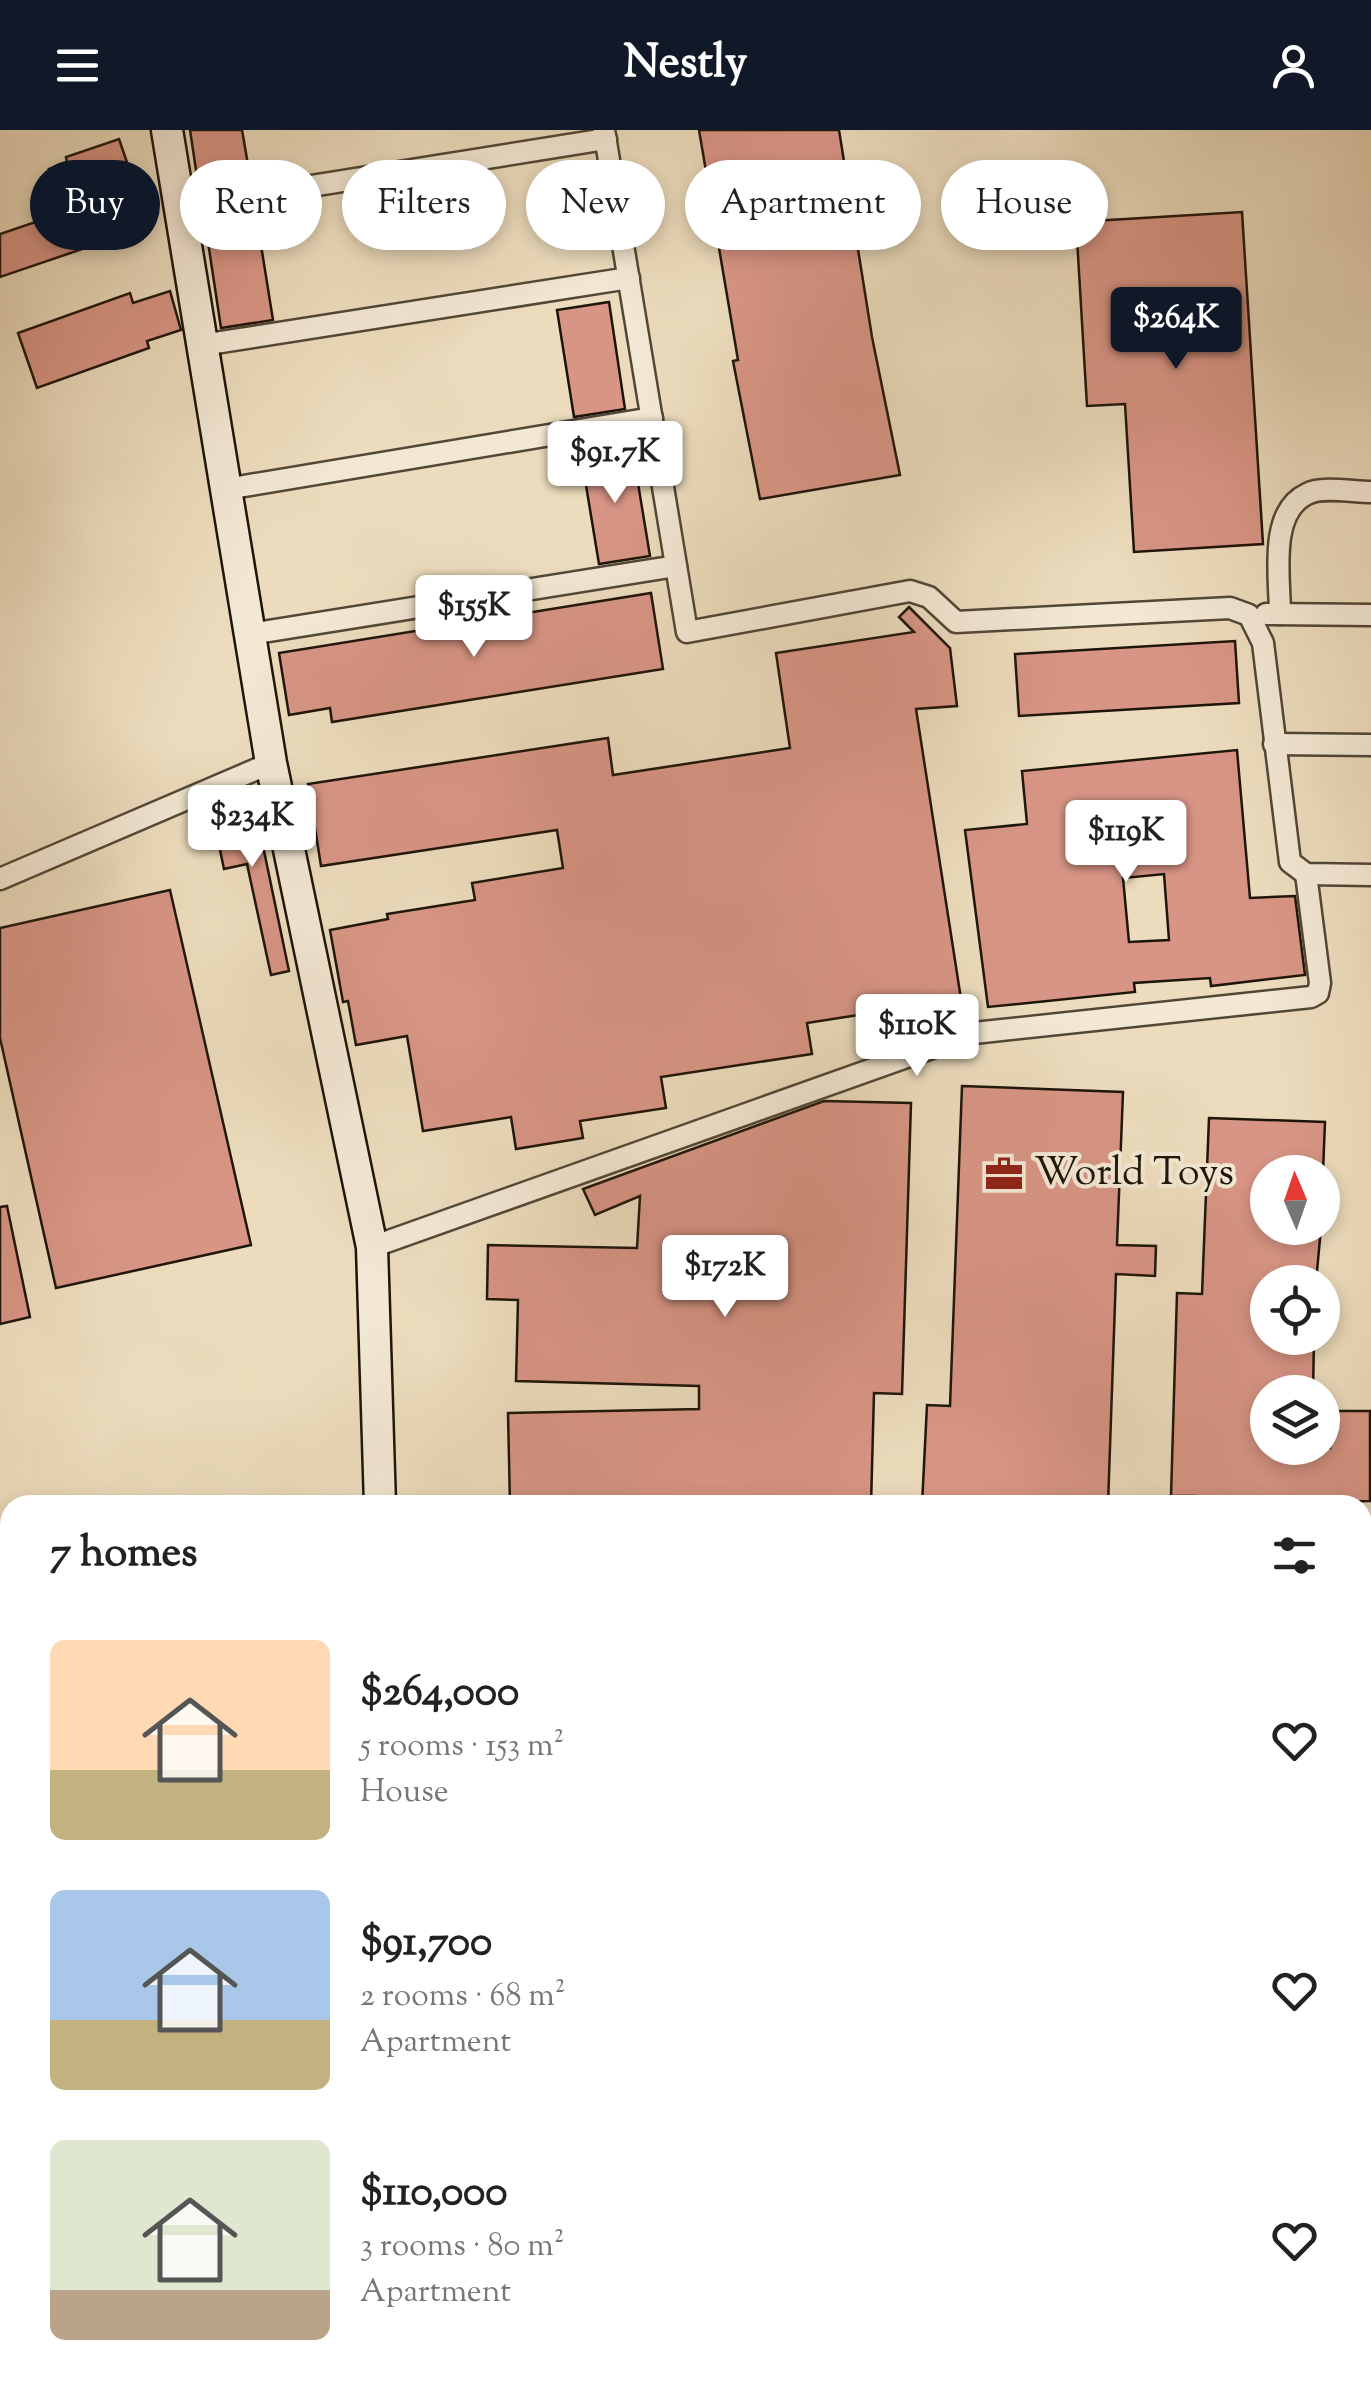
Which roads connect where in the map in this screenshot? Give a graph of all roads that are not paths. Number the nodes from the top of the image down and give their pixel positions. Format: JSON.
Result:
{"nodes":[{"id":1,"x":167,"y":130,"type":"edge"},
{"id":2,"x":605,"y":135,"type":"edge"},
{"id":3,"x":322,"y":183,"type":"edge"},
{"id":4,"x":180,"y":207,"type":"edge"},
{"id":5,"x":187,"y":250,"type":"edge"},
{"id":6,"x":628,"y":278,"type":"junction"},
{"id":7,"x":202,"y":345,"type":"junction"},
{"id":8,"x":652,"y":418,"type":"junction"},
{"id":9,"x":226,"y":490,"type":"junction"},
{"id":10,"x":1371,"y":492,"type":"edge"},
{"id":11,"x":676,"y":566,"type":"junction"},
{"id":12,"x":1280,"y":614,"type":"junction"},
{"id":13,"x":1249,"y":615,"type":"junction"},
{"id":14,"x":1371,"y":615,"type":"edge"},
{"id":15,"x":250,"y":634,"type":"junction"},
{"id":16,"x":1274,"y":744,"type":"junction"},
{"id":17,"x":1371,"y":745,"type":"edge"},
{"id":18,"x":271,"y":762,"type":"junction"},
{"id":19,"x":1306,"y":874,"type":"junction"},
{"id":20,"x":1371,"y":876,"type":"edge"},
{"id":21,"x":0,"y":879,"type":"edge"},
{"id":22,"x":372,"y":1248,"type":"junction"},
{"id":23,"x":380,"y":1495,"type":"edge"}],
"edges":[{"from":1,"to":4,"type":"street"},
{"from":2,"to":3,"type":"street"},
{"from":2,"to":6,"type":"street"},
{"from":5,"to":7,"type":"street"},
{"from":6,"to":7,"type":"street"},
{"from":6,"to":8,"type":"street"},
{"from":7,"to":9,"type":"street"},
{"from":8,"to":9,"type":"street"},
{"from":8,"to":11,"type":"street"},
{"from":9,"to":15,"type":"street"},
{"from":10,"to":12,"type":"street"},
{"from":11,"to":13,"type":"street"},
{"from":11,"to":15,"type":"street"},
{"from":12,"to":13,"type":"street"},
{"from":12,"to":14,"type":"street"},
{"from":13,"to":16,"type":"street"},
{"from":15,"to":18,"type":"street"},
{"from":16,"to":17,"type":"street"},
{"from":16,"to":19,"type":"street"},
{"from":18,"to":21,"type":"street"},
{"from":18,"to":22,"type":"street"},
{"from":19,"to":20,"type":"street"},
{"from":19,"to":22,"type":"street"},
{"from":22,"to":23,"type":"street"}]}
